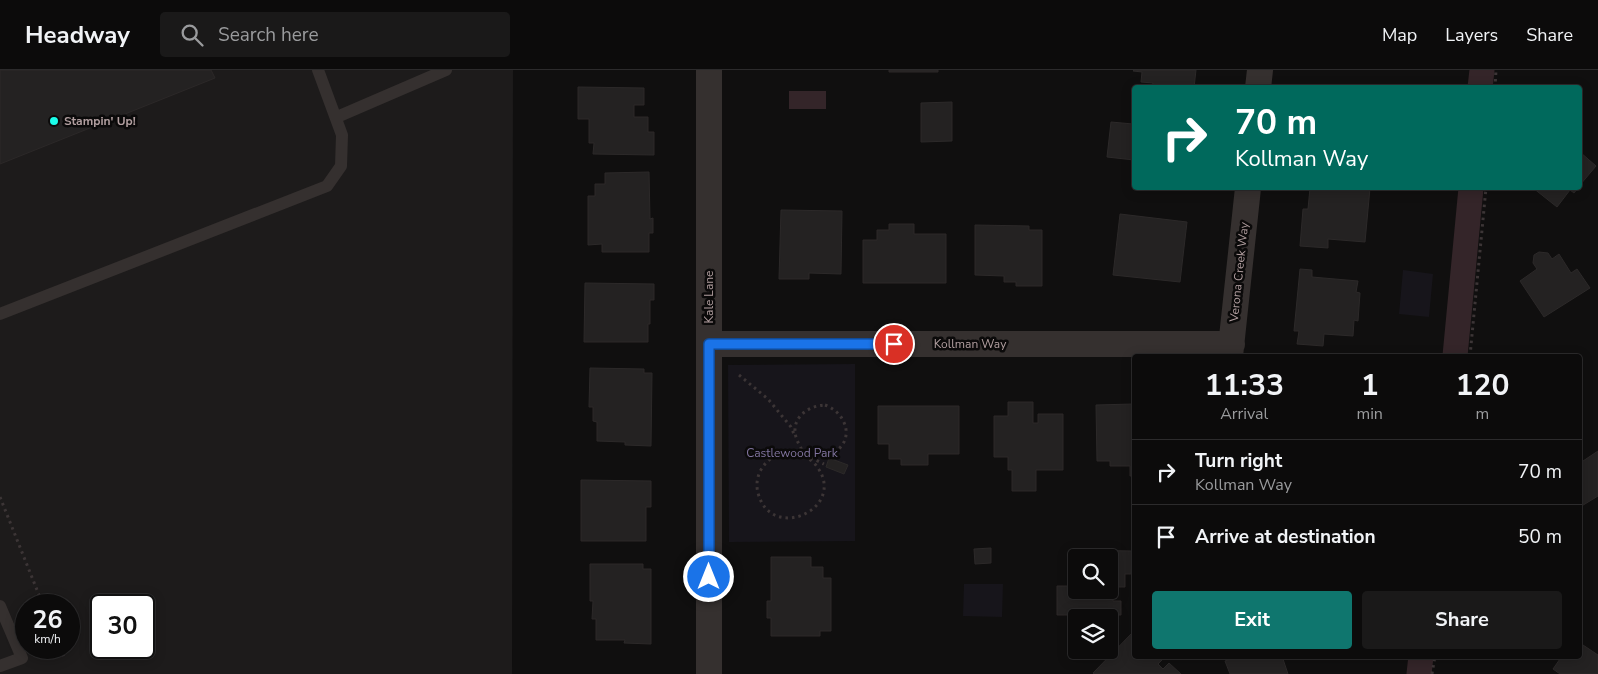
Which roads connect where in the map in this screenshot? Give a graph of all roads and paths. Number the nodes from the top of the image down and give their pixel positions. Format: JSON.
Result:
{"nodes":[{"id":1,"x":318,"y":70,"type":"edge"},
{"id":2,"x":446,"y":70,"type":"edge"},
{"id":3,"x":709,"y":70,"type":"edge"},
{"id":4,"x":1260,"y":70,"type":"edge"},
{"id":5,"x":1496,"y":70,"type":"edge"},
{"id":6,"x":1258,"y":85,"type":"edge"},
{"id":7,"x":1495,"y":85,"type":"edge"},
{"id":8,"x":336,"y":117,"type":"junction"},
{"id":9,"x":1248,"y":190,"type":"edge"},
{"id":10,"x":1486,"y":190,"type":"edge"},
{"id":11,"x":0,"y":314,"type":"edge"},
{"id":12,"x":709,"y":344,"type":"junction"},
{"id":13,"x":1231,"y":350,"type":"edge"},
{"id":14,"x":1470,"y":354,"type":"edge"},
{"id":15,"x":739,"y":375,"type":"dead end"},
{"id":16,"x":797,"y":440,"type":"junction"},
{"id":17,"x":804,"y":455,"type":"junction"},
{"id":18,"x":824,"y":464,"type":"dead end"},
{"id":19,"x":0,"y":497,"type":"edge"},
{"id":20,"x":39,"y":594,"type":"edge"},
{"id":21,"x":0,"y":606,"type":"edge"},
{"id":22,"x":1434,"y":659,"type":"edge"},
{"id":23,"x":0,"y":666,"type":"edge"},
{"id":24,"x":709,"y":674,"type":"edge"},
{"id":25,"x":1432,"y":674,"type":"edge"}],
"edges":[{"from":1,"to":8,"type":"lane"},
{"from":2,"to":8,"type":"lane"},
{"from":3,"to":12,"type":"street","name":"Kale Lane"},
{"from":4,"to":6,"type":"street"},
{"from":5,"to":7,"type":"path"},
{"from":8,"to":11,"type":"lane"},
{"from":9,"to":13,"type":"street","name":"Verona Creek Way"},
{"from":10,"to":14,"type":"path"},
{"from":12,"to":13,"type":"street","name":"Kollman Way"},
{"from":12,"to":24,"type":"street","name":"Kale Lane"},
{"from":15,"to":16,"type":"path"},
{"from":16,"to":17,"type":"path"},
{"from":16,"to":17,"type":"path"},
{"from":17,"to":17,"type":"path"},
{"from":17,"to":18,"type":"path"},
{"from":19,"to":20,"type":"path"},
{"from":21,"to":23,"type":"lane"},
{"from":22,"to":25,"type":"path"}]}
